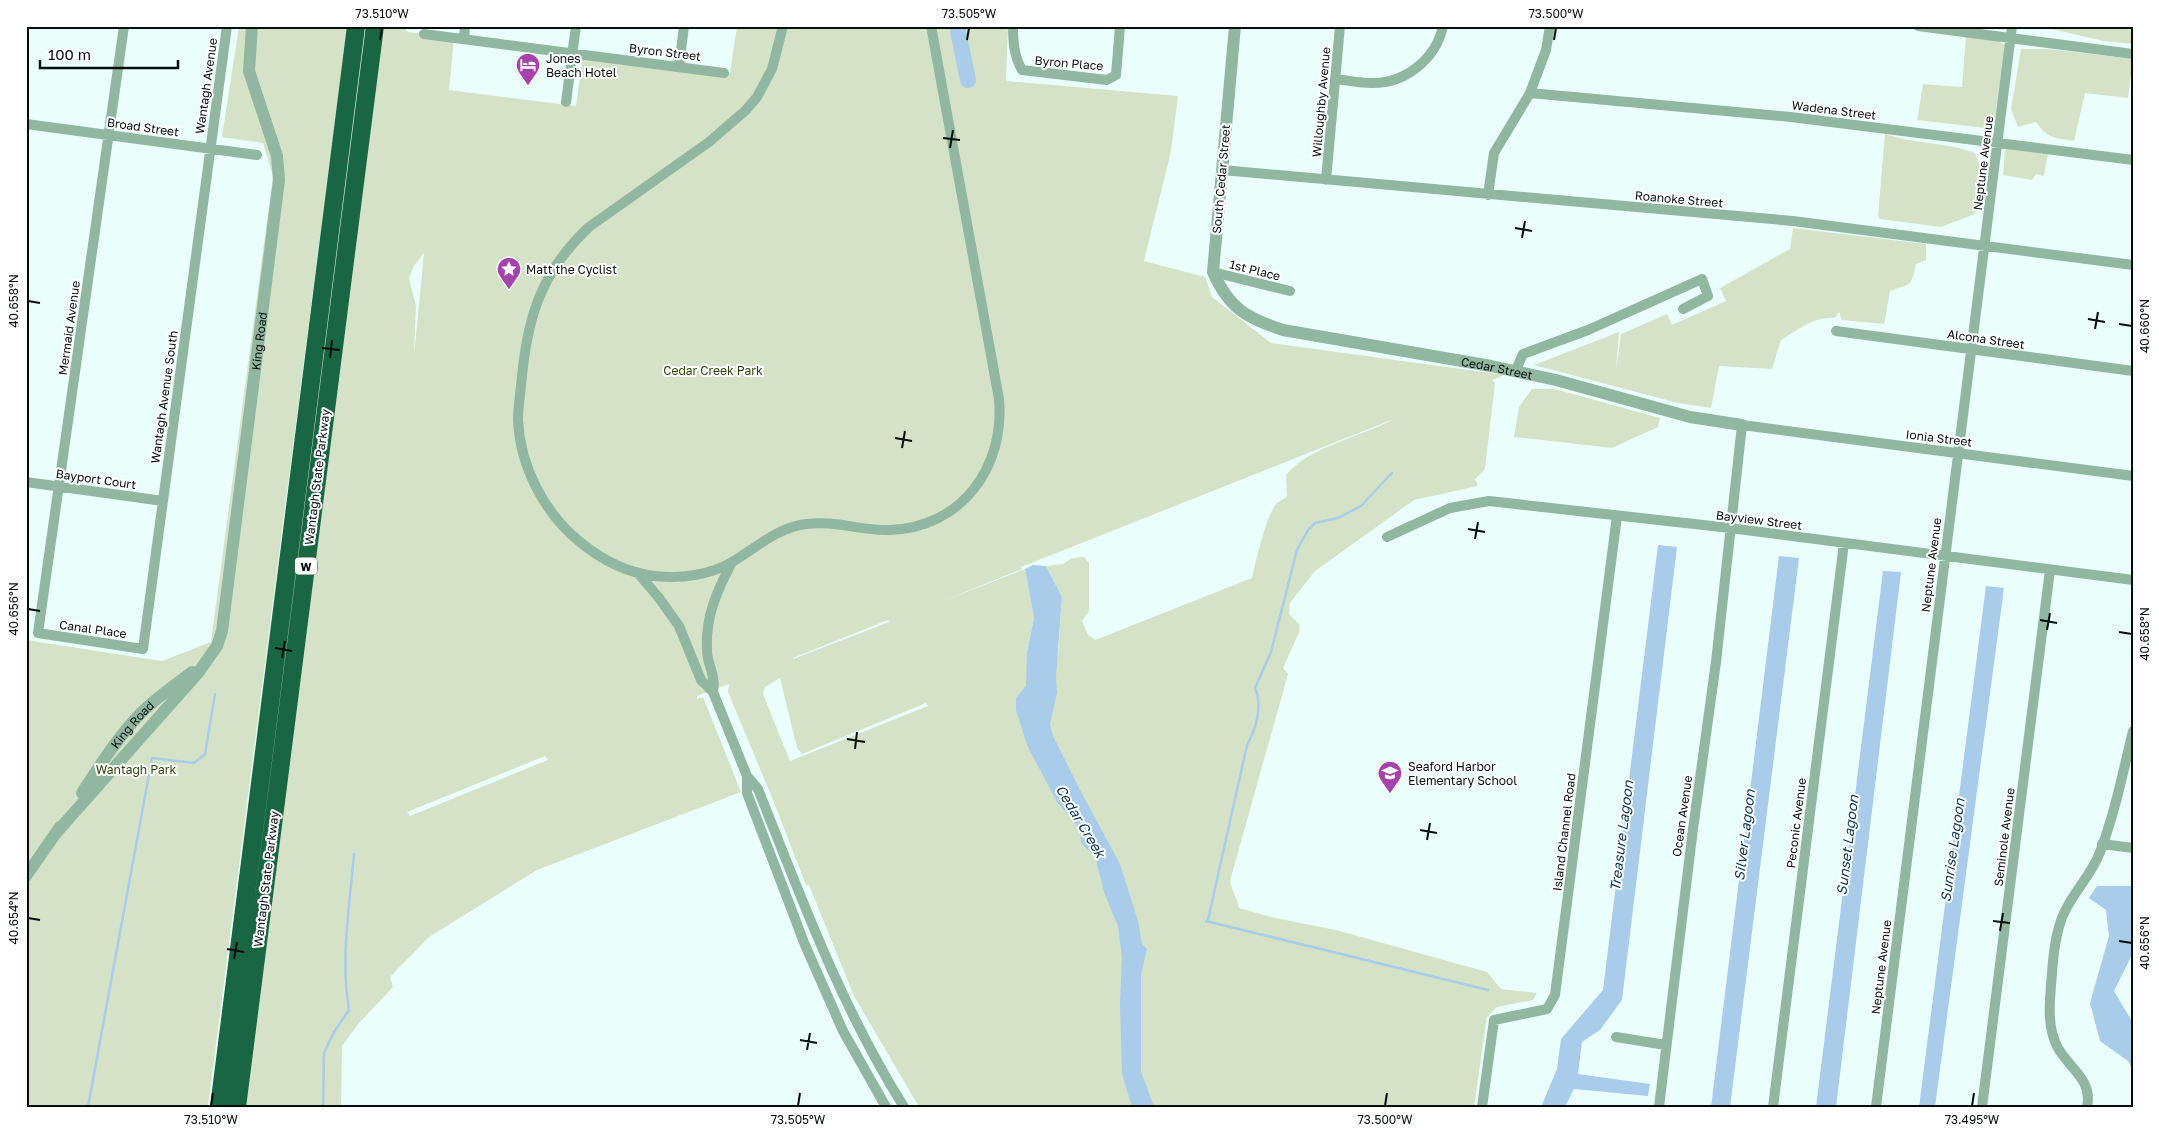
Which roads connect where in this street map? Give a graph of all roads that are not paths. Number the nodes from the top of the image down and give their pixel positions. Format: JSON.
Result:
{"nodes":[{"id":1,"x":124,"y":26,"type":"edge"},
{"id":2,"x":227,"y":26,"type":"edge"},
{"id":3,"x":252,"y":26,"type":"edge"},
{"id":4,"x":356,"y":26,"type":"edge"},
{"id":5,"x":375,"y":26,"type":"edge"},
{"id":6,"x":465,"y":26,"type":"edge"},
{"id":7,"x":576,"y":26,"type":"edge"},
{"id":8,"x":684,"y":26,"type":"edge"},
{"id":9,"x":783,"y":26,"type":"edge"},
{"id":10,"x":931,"y":26,"type":"edge"},
{"id":11,"x":1013,"y":26,"type":"edge"},
{"id":12,"x":1120,"y":26,"type":"edge"},
{"id":13,"x":1235,"y":26,"type":"edge"},
{"id":14,"x":1340,"y":26,"type":"edge"},
{"id":15,"x":1442,"y":26,"type":"edge"},
{"id":16,"x":1550,"y":26,"type":"edge"},
{"id":17,"x":1918,"y":26,"type":"edge"},
{"id":18,"x":2012,"y":26,"type":"edge"},
{"id":19,"x":424,"y":34,"type":"dead end"},
{"id":20,"x":2010,"y":38,"type":"junction"},
{"id":21,"x":464,"y":39,"type":"junction"},
{"id":22,"x":573,"y":53,"type":"junction"},
{"id":23,"x":2133,"y":54,"type":"edge"},
{"id":24,"x":679,"y":67,"type":"junction"},
{"id":25,"x":724,"y":73,"type":"dead end"},
{"id":26,"x":1336,"y":79,"type":"junction"},
{"id":27,"x":1530,"y":93,"type":"junction"},
{"id":28,"x":566,"y":102,"type":"dead end"},
{"id":29,"x":26,"y":124,"type":"edge"},
{"id":30,"x":109,"y":135,"type":"junction"},
{"id":31,"x":1998,"y":143,"type":"junction"},
{"id":32,"x":210,"y":149,"type":"junction"},
{"id":33,"x":257,"y":155,"type":"dead end"},
{"id":34,"x":2133,"y":160,"type":"edge"},
{"id":35,"x":1222,"y":170,"type":"junction"},
{"id":36,"x":1326,"y":180,"type":"junction"},
{"id":37,"x":1488,"y":195,"type":"junction"},
{"id":38,"x":1985,"y":246,"type":"junction"},
{"id":39,"x":2133,"y":265,"type":"edge"},
{"id":40,"x":1214,"y":272,"type":"junction"},
{"id":41,"x":1290,"y":291,"type":"dead end"},
{"id":42,"x":1683,"y":310,"type":"dead end"},
{"id":43,"x":1836,"y":331,"type":"dead end"},
{"id":44,"x":1972,"y":349,"type":"junction"},
{"id":45,"x":2133,"y":371,"type":"edge"},
{"id":46,"x":1515,"y":372,"type":"junction"},
{"id":47,"x":1742,"y":424,"type":"junction"},
{"id":48,"x":1958,"y":453,"type":"junction"},
{"id":49,"x":2133,"y":476,"type":"edge"},
{"id":50,"x":26,"y":482,"type":"edge"},
{"id":51,"x":59,"y":487,"type":"junction"},
{"id":52,"x":163,"y":501,"type":"junction"},
{"id":53,"x":1617,"y":516,"type":"junction"},
{"id":54,"x":1730,"y":528,"type":"junction"},
{"id":55,"x":1387,"y":537,"type":"dead end"},
{"id":56,"x":1844,"y":543,"type":"junction"},
{"id":57,"x":1945,"y":556,"type":"junction"},
{"id":58,"x":732,"y":562,"type":"junction"},
{"id":59,"x":2050,"y":570,"type":"junction"},
{"id":60,"x":638,"y":573,"type":"junction"},
{"id":61,"x":2133,"y":580,"type":"edge"},
{"id":62,"x":38,"y":633,"type":"joint"},
{"id":63,"x":143,"y":649,"type":"joint"},
{"id":64,"x":713,"y":692,"type":"junction"},
{"id":65,"x":2132,"y":734,"type":"edge"},
{"id":66,"x":747,"y":776,"type":"junction"},
{"id":67,"x":2102,"y":844,"type":"junction"},
{"id":68,"x":2133,"y":848,"type":"edge"},
{"id":69,"x":26,"y":876,"type":"edge"},
{"id":70,"x":1616,"y":1037,"type":"dead end"},
{"id":71,"x":1666,"y":1045,"type":"junction"},
{"id":72,"x":219,"y":1107,"type":"edge"},
{"id":73,"x":237,"y":1107,"type":"edge"},
{"id":74,"x":886,"y":1107,"type":"edge"},
{"id":75,"x":904,"y":1107,"type":"edge"},
{"id":76,"x":1482,"y":1107,"type":"edge"},
{"id":77,"x":1659,"y":1107,"type":"edge"},
{"id":78,"x":1773,"y":1107,"type":"edge"},
{"id":79,"x":1876,"y":1107,"type":"edge"},
{"id":80,"x":1982,"y":1107,"type":"edge"},
{"id":81,"x":2087,"y":1107,"type":"edge"}],
"edges":[{"from":1,"to":30,"type":"street","name":"Mermaid Avenue"},
{"from":2,"to":32,"type":"street","name":"Wantagh Avenue"},
{"from":3,"to":69,"type":"street","name":"King Road"},
{"from":4,"to":72,"type":"highway","name":"Wantagh State Parkway","number":"W"},
{"from":5,"to":73,"type":"highway","name":"Wantagh State Parkway","number":"W"},
{"from":6,"to":21,"type":"street"},
{"from":7,"to":22,"type":"street"},
{"from":8,"to":24,"type":"street"},
{"from":9,"to":60,"type":"street"},
{"from":10,"to":58,"type":"street"},
{"from":11,"to":12,"type":"street","name":"Byron Place"},
{"from":13,"to":35,"type":"street","name":"South Cedar Street"},
{"from":14,"to":26,"type":"street","name":"Willoughby Avenue"},
{"from":15,"to":26,"type":"street"},
{"from":16,"to":27,"type":"street"},
{"from":17,"to":20,"type":"street"},
{"from":18,"to":20,"type":"street","name":"Neptune Avenue"},
{"from":19,"to":21,"type":"street","name":"Byron Street"},
{"from":20,"to":23,"type":"street"},
{"from":20,"to":31,"type":"street","name":"Neptune Avenue"},
{"from":21,"to":22,"type":"street","name":"Byron Street"},
{"from":22,"to":24,"type":"street","name":"Byron Street"},
{"from":22,"to":28,"type":"street"},
{"from":24,"to":25,"type":"street","name":"Byron Street"},
{"from":26,"to":36,"type":"street","name":"Willoughby Avenue"},
{"from":27,"to":31,"type":"street","name":"Wadena Street"},
{"from":27,"to":37,"type":"street"},
{"from":29,"to":30,"type":"street","name":"Broad Street"},
{"from":30,"to":32,"type":"street","name":"Broad Street"},
{"from":30,"to":51,"type":"street","name":"Mermaid Avenue"},
{"from":31,"to":34,"type":"street","name":"Wadena Street"},
{"from":31,"to":38,"type":"street","name":"Neptune Avenue"},
{"from":32,"to":33,"type":"street","name":"Broad Street"},
{"from":32,"to":52,"type":"street","name":"Wantagh Avenue South"},
{"from":35,"to":36,"type":"street","name":"Roanoke Street"},
{"from":35,"to":40,"type":"street","name":"South Cedar Street"},
{"from":36,"to":37,"type":"street","name":"Roanoke Street"},
{"from":37,"to":38,"type":"street","name":"Roanoke Street"},
{"from":38,"to":39,"type":"street","name":"Roanoke Street"},
{"from":38,"to":44,"type":"street","name":"Neptune Avenue"},
{"from":40,"to":41,"type":"street","name":"1st Place"},
{"from":40,"to":46,"type":"street","name":"Cedar Street"},
{"from":42,"to":46,"type":"street"},
{"from":43,"to":44,"type":"street","name":"Alcona Street"},
{"from":44,"to":45,"type":"street","name":"Alcona Street"},
{"from":44,"to":48,"type":"street","name":"Neptune Avenue"},
{"from":46,"to":47,"type":"street","name":"Cedar Street"},
{"from":47,"to":48,"type":"street","name":"Ionia Street"},
{"from":47,"to":54,"type":"street","name":"Ocean Avenue"},
{"from":48,"to":49,"type":"street","name":"Ionia Street"},
{"from":48,"to":57,"type":"street","name":"Neptune Avenue"},
{"from":50,"to":51,"type":"street","name":"Bayport Court"},
{"from":51,"to":52,"type":"street","name":"Bayport Court"},
{"from":51,"to":62,"type":"street","name":"Mermaid Avenue"},
{"from":52,"to":63,"type":"street","name":"Wantagh Avenue South"},
{"from":53,"to":54,"type":"street","name":"Bayview Street"},
{"from":53,"to":55,"type":"street","name":"Bayview Street"},
{"from":53,"to":76,"type":"street","name":"Island Channel Road"},
{"from":54,"to":56,"type":"street","name":"Bayview Street"},
{"from":54,"to":71,"type":"street","name":"Ocean Avenue"},
{"from":56,"to":57,"type":"street","name":"Bayview Street"},
{"from":56,"to":78,"type":"street","name":"Peconic Avenue"},
{"from":57,"to":59,"type":"street","name":"Bayview Street"},
{"from":57,"to":79,"type":"street","name":"Neptune Avenue"},
{"from":58,"to":60,"type":"street"},
{"from":58,"to":64,"type":"street"},
{"from":59,"to":61,"type":"street","name":"Bayview Street"},
{"from":59,"to":80,"type":"street","name":"Seminole Avenue"},
{"from":60,"to":64,"type":"street"},
{"from":62,"to":63,"type":"street","name":"Canal Place"},
{"from":64,"to":66,"type":"street"},
{"from":65,"to":67,"type":"street"},
{"from":66,"to":74,"type":"street"},
{"from":66,"to":75,"type":"street"},
{"from":67,"to":68,"type":"street"},
{"from":67,"to":81,"type":"street"},
{"from":70,"to":71,"type":"street"},
{"from":71,"to":77,"type":"street","name":"Ocean Avenue"}]}
